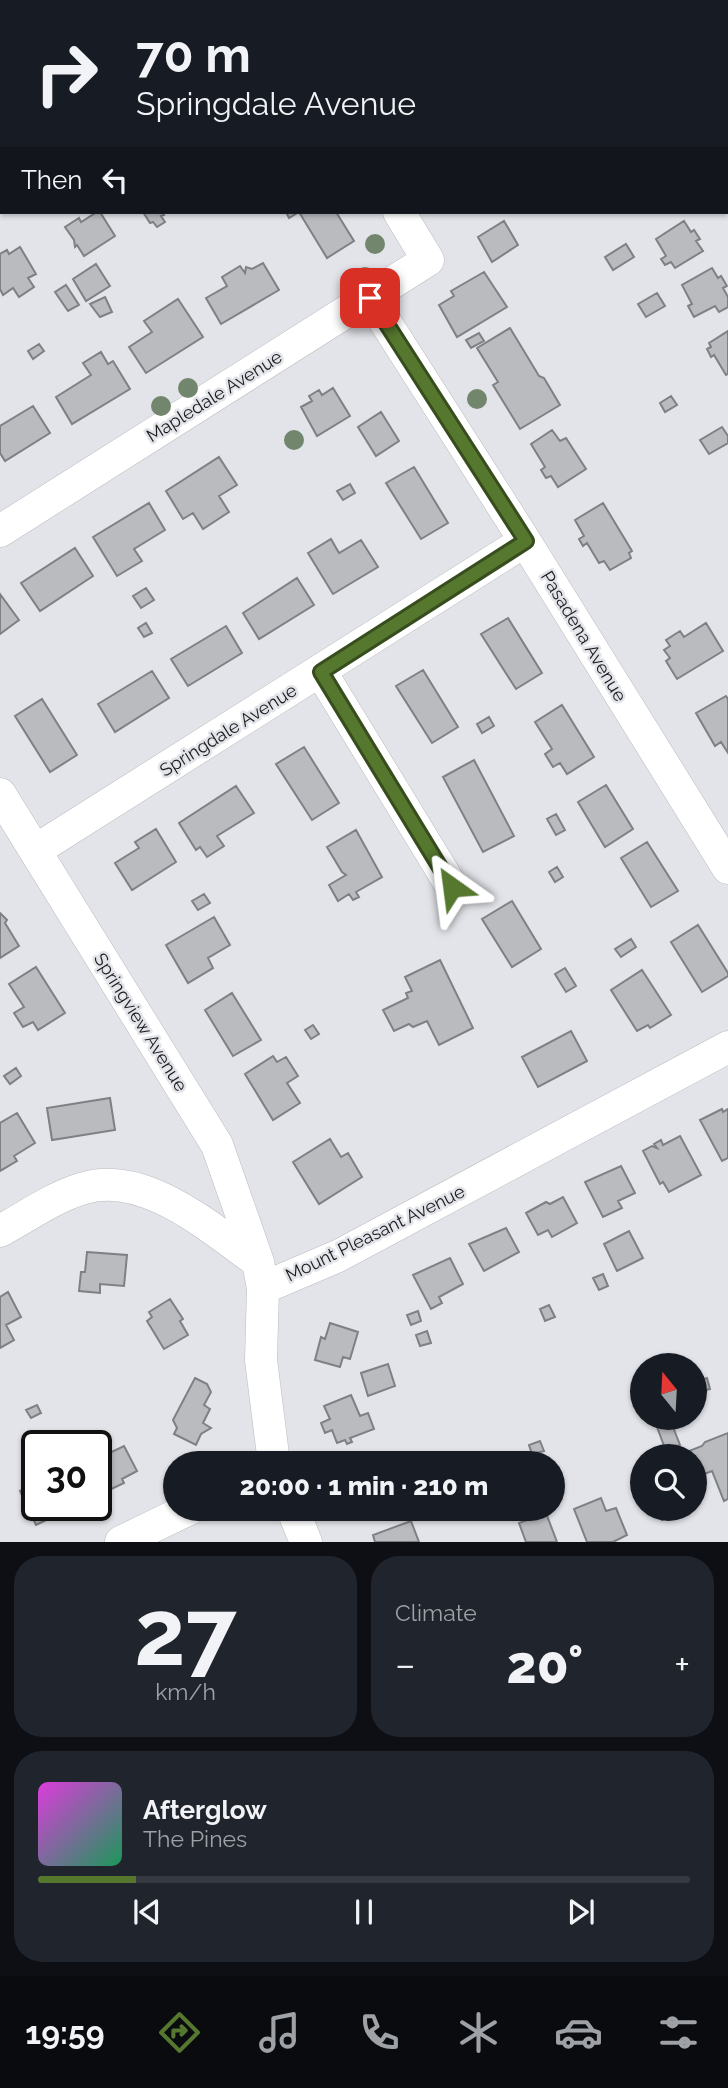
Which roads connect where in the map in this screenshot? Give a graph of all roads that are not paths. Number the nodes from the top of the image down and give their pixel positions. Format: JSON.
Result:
{"nodes":[{"id":1,"x":399,"y":214,"type":"edge"},
{"id":2,"x":370,"y":298,"type":"junction"},
{"id":3,"x":0,"y":531,"type":"edge"},
{"id":4,"x":526,"y":541,"type":"junction"},
{"id":5,"x":321,"y":672,"type":"junction"},
{"id":6,"x":0,"y":794,"type":"edge"},
{"id":7,"x":36,"y":850,"type":"junction"},
{"id":8,"x":728,"y":868,"type":"edge"},
{"id":9,"x":452,"y":887,"type":"dead end"},
{"id":10,"x":728,"y":1047,"type":"edge"},
{"id":11,"x":0,"y":1231,"type":"edge"},
{"id":12,"x":261,"y":1275,"type":"junction"},
{"id":13,"x":272,"y":1451,"type":"edge"},
{"id":14,"x":164,"y":1521,"type":"edge"},
{"id":15,"x":297,"y":1521,"type":"edge"},
{"id":16,"x":121,"y":1542,"type":"edge"},
{"id":17,"x":306,"y":1542,"type":"edge"}],
"edges":[{"from":1,"to":2,"type":"street","name":"Mapledale Avenue"},
{"from":2,"to":3,"type":"street","name":"Mapledale Avenue"},
{"from":2,"to":4,"type":"street","name":"Pasadena Avenue"},
{"from":4,"to":5,"type":"street","name":"Springdale Avenue"},
{"from":4,"to":8,"type":"street","name":"Pasadena Avenue"},
{"from":5,"to":7,"type":"street","name":"Springdale Avenue"},
{"from":5,"to":9,"type":"street"},
{"from":6,"to":7,"type":"street","name":"Springview Avenue"},
{"from":7,"to":12,"type":"street","name":"Springview Avenue"},
{"from":10,"to":12,"type":"street","name":"Mount Pleasant Avenue"},
{"from":11,"to":12,"type":"street","name":"Mount Pleasant Avenue"},
{"from":12,"to":13,"type":"street"},
{"from":14,"to":16,"type":"street"},
{"from":15,"to":17,"type":"street"}]}
